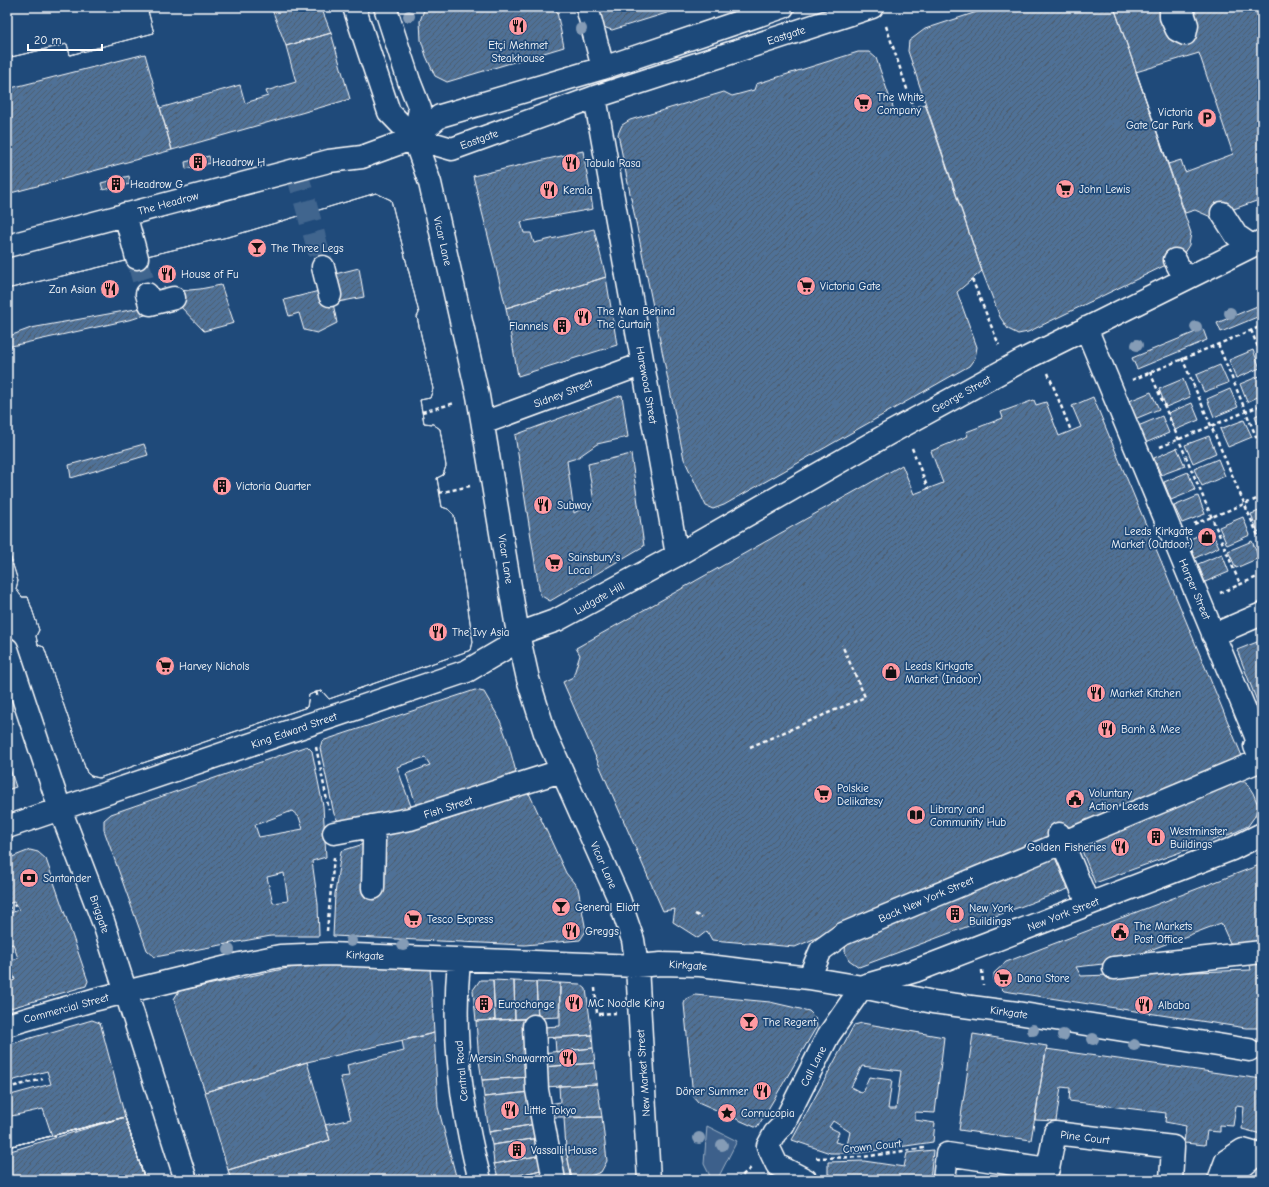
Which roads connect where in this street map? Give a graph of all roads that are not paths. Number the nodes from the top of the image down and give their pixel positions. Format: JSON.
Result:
{"nodes":[{"id":1,"x":354,"y":7,"type":"edge"},
{"id":2,"x":384,"y":7,"type":"edge"},
{"id":3,"x":587,"y":7,"type":"edge"},
{"id":4,"x":783,"y":7,"type":"edge"},
{"id":5,"x":1171,"y":7,"type":"edge"},
{"id":6,"x":1182,"y":7,"type":"edge"},
{"id":7,"x":878,"y":14,"type":"edge"},
{"id":8,"x":603,"y":68,"type":"junction"},
{"id":9,"x":595,"y":97,"type":"junction"},
{"id":10,"x":414,"y":138,"type":"junction"},
{"id":11,"x":1222,"y":213,"type":"dead end"},
{"id":12,"x":125,"y":214,"type":"junction"},
{"id":13,"x":1257,"y":243,"type":"edge"},
{"id":14,"x":7,"y":246,"type":"edge"},
{"id":15,"x":137,"y":258,"type":"tunnel mouth"},
{"id":16,"x":1175,"y":260,"type":"dead end"},
{"id":17,"x":323,"y":267,"type":"tunnel mouth"},
{"id":18,"x":1185,"y":279,"type":"junction"},
{"id":19,"x":147,"y":294,"type":"tunnel mouth"},
{"id":20,"x":330,"y":296,"type":"dead end"},
{"id":21,"x":174,"y":298,"type":"dead end"},
{"id":22,"x":1086,"y":328,"type":"junction"},
{"id":23,"x":643,"y":364,"type":"junction"},
{"id":24,"x":483,"y":424,"type":"junction"},
{"id":25,"x":677,"y":555,"type":"junction"},
{"id":26,"x":1262,"y":614,"type":"edge"},
{"id":27,"x":518,"y":634,"type":"junction"},
{"id":28,"x":1214,"y":635,"type":"junction"},
{"id":29,"x":7,"y":649,"type":"edge"},
{"id":30,"x":1260,"y":752,"type":"edge"},
{"id":31,"x":561,"y":771,"type":"junction"},
{"id":32,"x":60,"y":809,"type":"junction"},
{"id":33,"x":372,"y":826,"type":"junction"},
{"id":34,"x":7,"y":827,"type":"edge"},
{"id":35,"x":334,"y":833,"type":"road end"},
{"id":36,"x":1262,"y":834,"type":"edge"},
{"id":37,"x":1067,"y":836,"type":"junction"},
{"id":38,"x":372,"y":888,"type":"dead end"},
{"id":39,"x":1088,"y":904,"type":"junction"},
{"id":40,"x":1262,"y":952,"type":"edge"},
{"id":41,"x":459,"y":960,"type":"junction"},
{"id":42,"x":637,"y":966,"type":"junction"},
{"id":43,"x":1114,"y":968,"type":"dead end"},
{"id":44,"x":809,"y":978,"type":"junction"},
{"id":45,"x":862,"y":987,"type":"junction"},
{"id":46,"x":126,"y":992,"type":"junction"},
{"id":47,"x":7,"y":1024,"type":"edge"},
{"id":48,"x":534,"y":1026,"type":"dead end"},
{"id":49,"x":1249,"y":1050,"type":"dead end"},
{"id":50,"x":804,"y":1179,"type":"edge"},
{"id":51,"x":186,"y":1180,"type":"edge"},
{"id":52,"x":480,"y":1180,"type":"edge"},
{"id":53,"x":554,"y":1180,"type":"edge"},
{"id":54,"x":649,"y":1180,"type":"edge"},
{"id":55,"x":944,"y":1180,"type":"edge"},
{"id":56,"x":1171,"y":1180,"type":"edge"},
{"id":57,"x":1219,"y":1180,"type":"edge"},
{"id":58,"x":1226,"y":1180,"type":"edge"}],
"edges":[{"from":1,"to":10,"type":"street","name":"Vicar Lane"},
{"from":2,"to":10,"type":"street"},
{"from":3,"to":8,"type":"street"},
{"from":4,"to":8,"type":"street"},
{"from":5,"to":6,"type":"street"},
{"from":7,"to":9,"type":"street","name":"Eastgate"},
{"from":8,"to":10,"type":"street"},
{"from":9,"to":10,"type":"street","name":"Eastgate"},
{"from":9,"to":23,"type":"street","name":"Harewood Street"},
{"from":10,"to":12,"type":"street","name":"The Headrow"},
{"from":10,"to":24,"type":"street","name":"Vicar Lane"},
{"from":11,"to":13,"type":"street"},
{"from":12,"to":14,"type":"street","name":"The Headrow"},
{"from":12,"to":15,"type":"street"},
{"from":13,"to":18,"type":"street","name":"George Street"},
{"from":16,"to":18,"type":"street"},
{"from":17,"to":20,"type":"street"},
{"from":18,"to":22,"type":"street","name":"George Street"},
{"from":19,"to":21,"type":"street"},
{"from":22,"to":25,"type":"street","name":"George Street"},
{"from":22,"to":28,"type":"street","name":"Harper Street"},
{"from":23,"to":24,"type":"street","name":"Sidney Street"},
{"from":23,"to":25,"type":"street","name":"Harewood Street"},
{"from":24,"to":27,"type":"street","name":"Vicar Lane"},
{"from":25,"to":27,"type":"street","name":"Ludgate Hill"},
{"from":26,"to":28,"type":"street"},
{"from":27,"to":31,"type":"street","name":"Vicar Lane"},
{"from":27,"to":32,"type":"street","name":"King Edward Street"},
{"from":28,"to":30,"type":"street","name":"Harper Street"},
{"from":29,"to":32,"type":"street","name":"Briggate"},
{"from":30,"to":37,"type":"street","name":"Back New York Street"},
{"from":31,"to":33,"type":"street","name":"Fish Street"},
{"from":31,"to":42,"type":"street","name":"Vicar Lane"},
{"from":32,"to":34,"type":"street","name":"King Edward Street"},
{"from":32,"to":46,"type":"street","name":"Briggate"},
{"from":33,"to":35,"type":"street","name":"Fish Street"},
{"from":33,"to":38,"type":"street"},
{"from":36,"to":39,"type":"street","name":"New York Street"},
{"from":37,"to":39,"type":"street"},
{"from":37,"to":44,"type":"street","name":"Back New York Street"},
{"from":39,"to":45,"type":"street","name":"New York Street"},
{"from":40,"to":43,"type":"street"},
{"from":41,"to":42,"type":"street","name":"Kirkgate"},
{"from":41,"to":46,"type":"street","name":"Kirkgate"},
{"from":41,"to":52,"type":"street","name":"Central Road"},
{"from":42,"to":44,"type":"street","name":"Kirkgate"},
{"from":42,"to":54,"type":"street","name":"New Market Street"},
{"from":44,"to":45,"type":"street","name":"Kirkgate"},
{"from":45,"to":49,"type":"street","name":"Kirkgate"},
{"from":45,"to":50,"type":"street","name":"Call Lane"},
{"from":46,"to":47,"type":"street","name":"Commercial Street"},
{"from":46,"to":51,"type":"street","name":"Briggate"},
{"from":48,"to":53,"type":"street"},
{"from":55,"to":56,"type":"street","name":"Pine Court"},
{"from":57,"to":58,"type":"street"}]}
